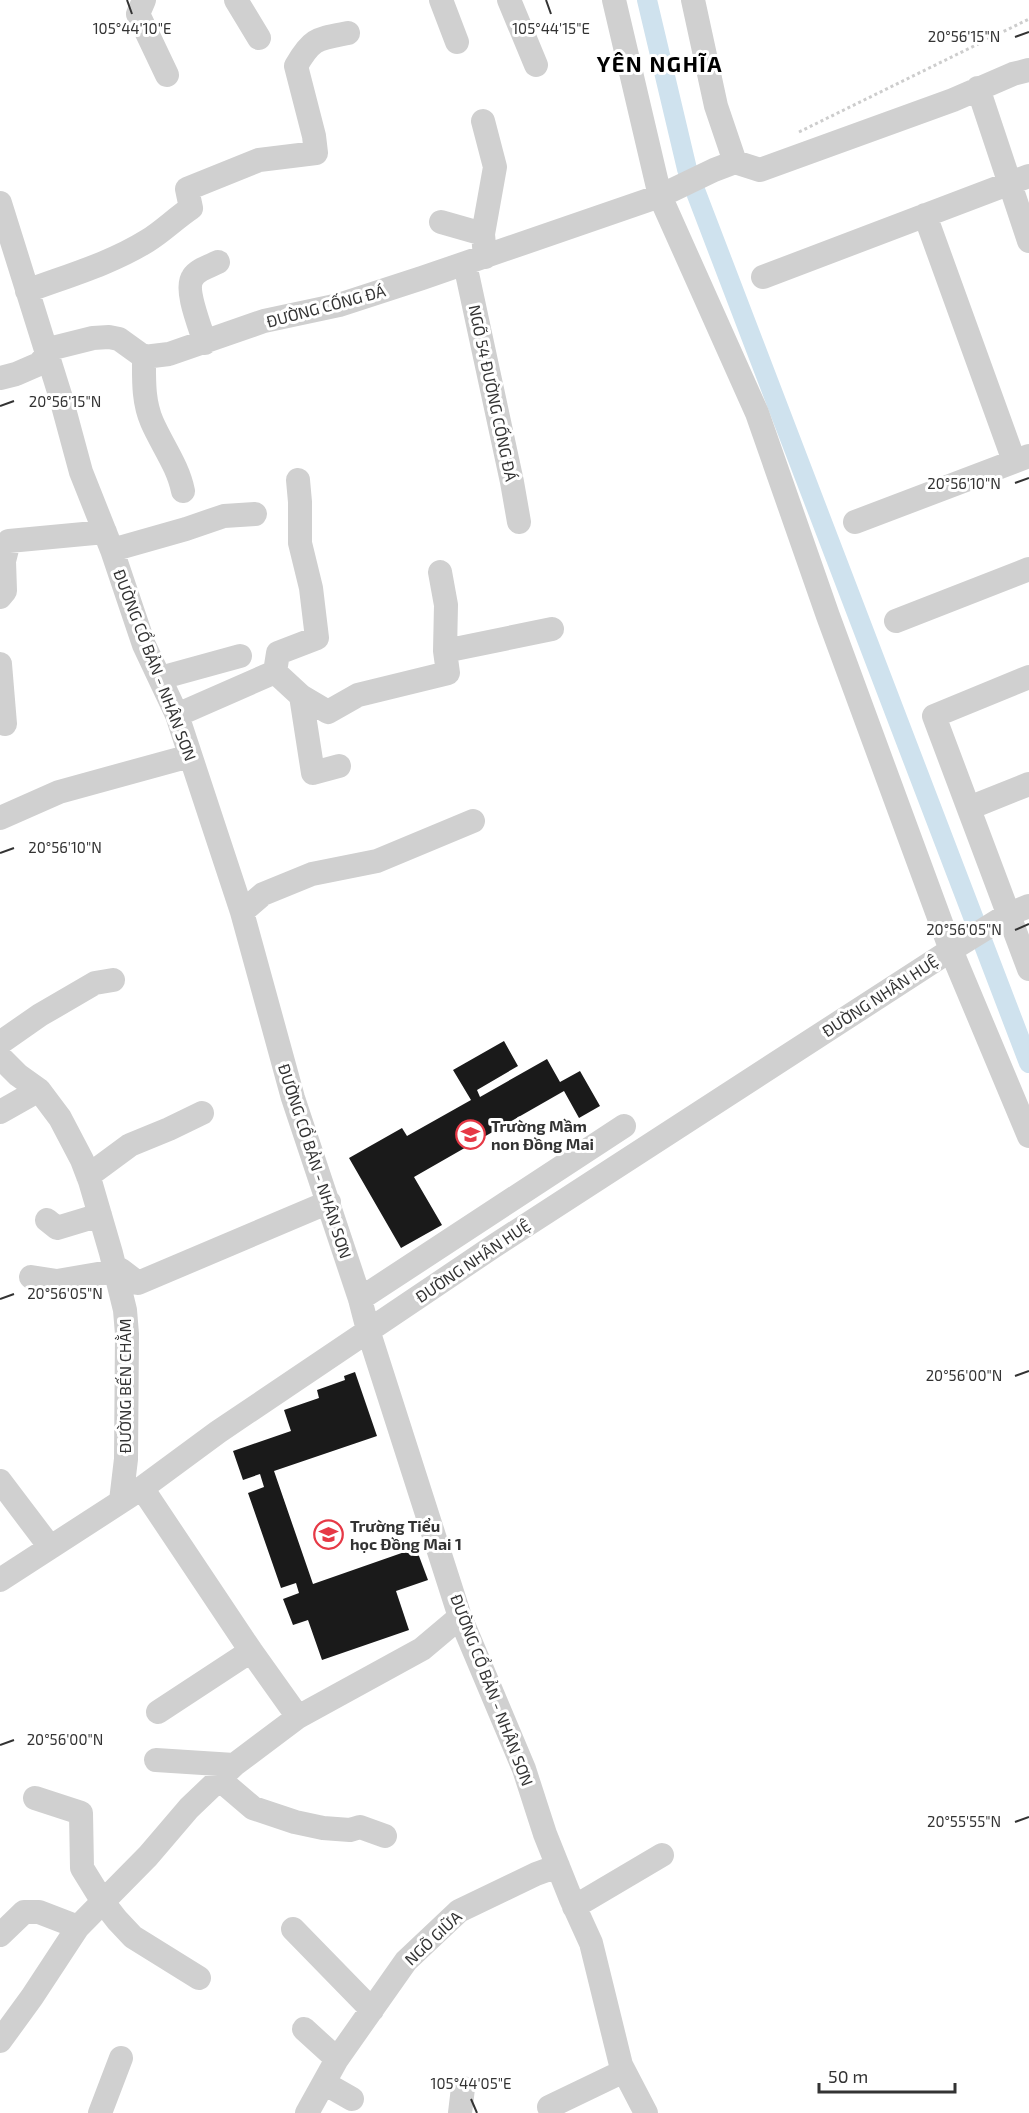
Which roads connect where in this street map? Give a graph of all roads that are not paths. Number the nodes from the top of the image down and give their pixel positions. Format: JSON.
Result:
{"nodes":[{"id":1,"x":144,"y":0,"type":"edge"},
{"id":2,"x":236,"y":0,"type":"edge"},
{"id":3,"x":441,"y":0,"type":"edge"},
{"id":4,"x":509,"y":0,"type":"edge"},
{"id":5,"x":614,"y":0,"type":"edge"},
{"id":6,"x":693,"y":0,"type":"edge"},
{"id":7,"x":348,"y":33,"type":"dead end"},
{"id":8,"x":259,"y":38,"type":"dead end"},
{"id":9,"x":456,"y":42,"type":"dead end"},
{"id":10,"x":536,"y":65,"type":"dead end"},
{"id":11,"x":1029,"y":69,"type":"edge"},
{"id":12,"x":167,"y":75,"type":"dead end"},
{"id":13,"x":978,"y":88,"type":"junction"},
{"id":14,"x":483,"y":121,"type":"dead end"},
{"id":15,"x":724,"y":166,"type":"junction"},
{"id":16,"x":1019,"y":179,"type":"edge"},
{"id":17,"x":660,"y":196,"type":"junction"},
{"id":18,"x":1,"y":212,"type":"edge"},
{"id":19,"x":925,"y":215,"type":"junction"},
{"id":20,"x":441,"y":222,"type":"dead end"},
{"id":21,"x":1029,"y":241,"type":"edge"},
{"id":22,"x":478,"y":252,"type":"junction"},
{"id":23,"x":218,"y":262,"type":"dead end"},
{"id":24,"x":763,"y":278,"type":"dead end"},
{"id":25,"x":27,"y":291,"type":"junction"},
{"id":26,"x":205,"y":343,"type":"junction"},
{"id":27,"x":47,"y":353,"type":"junction"},
{"id":28,"x":144,"y":357,"type":"junction"},
{"id":29,"x":0,"y":378,"type":"edge"},
{"id":30,"x":1022,"y":459,"type":"edge"},
{"id":31,"x":298,"y":480,"type":"dead end"},
{"id":32,"x":183,"y":491,"type":"dead end"},
{"id":33,"x":255,"y":514,"type":"dead end"},
{"id":34,"x":519,"y":522,"type":"dead end"},
{"id":35,"x":855,"y":522,"type":"dead end"},
{"id":36,"x":109,"y":541,"type":"junction"},
{"id":37,"x":1029,"y":568,"type":"edge"},
{"id":38,"x":440,"y":572,"type":"dead end"},
{"id":39,"x":0,"y":597,"type":"edge"},
{"id":40,"x":896,"y":621,"type":"dead end"},
{"id":41,"x":552,"y":629,"type":"dead end"},
{"id":42,"x":445,"y":651,"type":"junction"},
{"id":43,"x":240,"y":656,"type":"dead end"},
{"id":44,"x":0,"y":664,"type":"edge"},
{"id":45,"x":275,"y":672,"type":"junction"},
{"id":46,"x":1029,"y":677,"type":"edge"},
{"id":47,"x":160,"y":678,"type":"junction"},
{"id":48,"x":301,"y":696,"type":"junction"},
{"id":49,"x":177,"y":715,"type":"junction"},
{"id":50,"x":4,"y":724,"type":"dead end"},
{"id":51,"x":190,"y":756,"type":"junction"},
{"id":52,"x":339,"y":766,"type":"dead end"},
{"id":53,"x":1029,"y":784,"type":"edge"},
{"id":54,"x":969,"y":808,"type":"junction"},
{"id":55,"x":0,"y":818,"type":"edge"},
{"id":56,"x":473,"y":822,"type":"dead end"},
{"id":57,"x":1019,"y":910,"type":"edge"},
{"id":58,"x":242,"y":912,"type":"junction"},
{"id":59,"x":951,"y":950,"type":"junction"},
{"id":60,"x":1029,"y":969,"type":"edge"},
{"id":61,"x":113,"y":980,"type":"dead end"},
{"id":62,"x":0,"y":1043,"type":"edge"},
{"id":63,"x":0,"y":1057,"type":"edge"},
{"id":64,"x":39,"y":1090,"type":"junction"},
{"id":65,"x":0,"y":1112,"type":"edge"},
{"id":66,"x":202,"y":1113,"type":"dead end"},
{"id":67,"x":624,"y":1126,"type":"dead end"},
{"id":68,"x":1029,"y":1136,"type":"edge"},
{"id":69,"x":88,"y":1176,"type":"junction"},
{"id":70,"x":328,"y":1202,"type":"junction"},
{"id":71,"x":100,"y":1215,"type":"junction"},
{"id":72,"x":47,"y":1220,"type":"dead end"},
{"id":73,"x":478,"y":1220,"type":"junction"},
{"id":74,"x":494,"y":1246,"type":"junction"},
{"id":75,"x":116,"y":1271,"type":"junction"},
{"id":76,"x":31,"y":1277,"type":"dead end"},
{"id":77,"x":360,"y":1299,"type":"junction"},
{"id":78,"x":368,"y":1330,"type":"junction"},
{"id":79,"x":0,"y":1482,"type":"edge"},
{"id":80,"x":142,"y":1488,"type":"junction"},
{"id":81,"x":121,"y":1501,"type":"junction"},
{"id":82,"x":50,"y":1547,"type":"junction"},
{"id":83,"x":2,"y":1574,"type":"edge"},
{"id":84,"x":460,"y":1617,"type":"junction"},
{"id":85,"x":251,"y":1651,"type":"junction"},
{"id":86,"x":158,"y":1712,"type":"dead end"},
{"id":87,"x":298,"y":1717,"type":"junction"},
{"id":88,"x":156,"y":1760,"type":"dead end"},
{"id":89,"x":227,"y":1772,"type":"junction"},
{"id":90,"x":35,"y":1798,"type":"dead end"},
{"id":91,"x":385,"y":1836,"type":"dead end"},
{"id":92,"x":662,"y":1855,"type":"dead end"},
{"id":93,"x":558,"y":1866,"type":"junction"},
{"id":94,"x":103,"y":1902,"type":"junction"},
{"id":95,"x":574,"y":1907,"type":"junction"},
{"id":96,"x":78,"y":1927,"type":"junction"},
{"id":97,"x":293,"y":1929,"type":"dead end"},
{"id":98,"x":0,"y":1935,"type":"edge"},
{"id":99,"x":199,"y":1978,"type":"dead end"},
{"id":100,"x":372,"y":2010,"type":"junction"},
{"id":101,"x":304,"y":2029,"type":"dead end"},
{"id":102,"x":0,"y":2041,"type":"edge"},
{"id":103,"x":121,"y":2058,"type":"dead end"},
{"id":104,"x":338,"y":2059,"type":"junction"},
{"id":105,"x":624,"y":2071,"type":"junction"},
{"id":106,"x":324,"y":2083,"type":"junction"},
{"id":107,"x":463,"y":2088,"type":"dead end"},
{"id":108,"x":352,"y":2099,"type":"dead end"},
{"id":109,"x":549,"y":2107,"type":"dead end"},
{"id":110,"x":100,"y":2113,"type":"edge"},
{"id":111,"x":308,"y":2113,"type":"edge"},
{"id":112,"x":460,"y":2113,"type":"edge"},
{"id":113,"x":642,"y":2113,"type":"edge"}],
"edges":[{"from":1,"to":12,"type":"street"},
{"from":2,"to":8,"type":"street"},
{"from":3,"to":9,"type":"street"},
{"from":4,"to":10,"type":"street"},
{"from":5,"to":17,"type":"street"},
{"from":6,"to":15,"type":"street"},
{"from":7,"to":25,"type":"street"},
{"from":11,"to":13,"type":"street"},
{"from":13,"to":15,"type":"street"},
{"from":13,"to":16,"type":"street"},
{"from":14,"to":22,"type":"street"},
{"from":15,"to":17,"type":"street","name":"ĐƯỜNG CỐNG ĐÁ"},
{"from":16,"to":19,"type":"street"},
{"from":16,"to":21,"type":"street"},
{"from":17,"to":22,"type":"street","name":"ĐƯỜNG CỐNG ĐÁ"},
{"from":17,"to":59,"type":"street"},
{"from":18,"to":25,"type":"street","name":"ĐƯỜNG CỔ BẢN - NHÂN SƠN"},
{"from":19,"to":24,"type":"street"},
{"from":19,"to":30,"type":"street"},
{"from":20,"to":22,"type":"street"},
{"from":22,"to":26,"type":"street","name":"ĐƯỜNG CỐNG ĐÁ"},
{"from":22,"to":34,"type":"street","name":"NGÕ 54 ĐƯỜNG CỐNG ĐÁ"},
{"from":23,"to":26,"type":"street"},
{"from":25,"to":27,"type":"street","name":"ĐƯỜNG CỔ BẢN - NHÂN SƠN"},
{"from":26,"to":28,"type":"street","name":"ĐƯỜNG CỐNG ĐÁ"},
{"from":27,"to":28,"type":"street"},
{"from":27,"to":29,"type":"street"},
{"from":27,"to":36,"type":"street","name":"ĐƯỜNG CỔ BẢN - NHÂN SƠN"},
{"from":28,"to":32,"type":"street"},
{"from":30,"to":35,"type":"street"},
{"from":31,"to":45,"type":"street"},
{"from":33,"to":36,"type":"street"},
{"from":36,"to":39,"type":"street"},
{"from":36,"to":47,"type":"street","name":"ĐƯỜNG CỔ BẢN - NHÂN SƠN"},
{"from":37,"to":40,"type":"street"},
{"from":38,"to":42,"type":"street"},
{"from":41,"to":42,"type":"street"},
{"from":42,"to":48,"type":"street"},
{"from":43,"to":47,"type":"street"},
{"from":44,"to":50,"type":"street"},
{"from":45,"to":48,"type":"street"},
{"from":45,"to":49,"type":"street"},
{"from":46,"to":54,"type":"street"},
{"from":47,"to":49,"type":"street","name":"ĐƯỜNG CỔ BẢN - NHÂN SƠN"},
{"from":48,"to":52,"type":"street"},
{"from":49,"to":51,"type":"street","name":"ĐƯỜNG CỔ BẢN - NHÂN SƠN"},
{"from":51,"to":55,"type":"street"},
{"from":51,"to":58,"type":"street","name":"ĐƯỜNG CỔ BẢN - NHÂN SƠN"},
{"from":53,"to":54,"type":"street"},
{"from":54,"to":57,"type":"street"},
{"from":56,"to":58,"type":"street"},
{"from":57,"to":59,"type":"street","name":"ĐƯỜNG NHÂN HUỆ"},
{"from":57,"to":60,"type":"street"},
{"from":58,"to":70,"type":"street","name":"ĐƯỜNG CỔ BẢN - NHÂN SƠN"},
{"from":59,"to":68,"type":"street"},
{"from":59,"to":74,"type":"street","name":"ĐƯỜNG NHÂN HUỆ"},
{"from":61,"to":62,"type":"street"},
{"from":63,"to":64,"type":"street","name":"ĐƯỜNG BẾN CHẰM"},
{"from":64,"to":65,"type":"street"},
{"from":64,"to":69,"type":"street","name":"ĐƯỜNG BẾN CHẰM"},
{"from":66,"to":69,"type":"street"},
{"from":67,"to":73,"type":"street"},
{"from":69,"to":71,"type":"street","name":"ĐƯỜNG BẾN CHẰM"},
{"from":70,"to":75,"type":"street"},
{"from":70,"to":77,"type":"street","name":"ĐƯỜNG CỔ BẢN - NHÂN SƠN"},
{"from":71,"to":72,"type":"street"},
{"from":71,"to":75,"type":"street","name":"ĐƯỜNG BẾN CHẰM"},
{"from":73,"to":74,"type":"street"},
{"from":73,"to":77,"type":"street"},
{"from":74,"to":78,"type":"street","name":"ĐƯỜNG NHÂN HUỆ"},
{"from":75,"to":76,"type":"street"},
{"from":75,"to":81,"type":"street","name":"ĐƯỜNG BẾN CHẰM"},
{"from":77,"to":78,"type":"street","name":"ĐƯỜNG CỔ BẢN - NHÂN SƠN"},
{"from":78,"to":80,"type":"street","name":"ĐƯỜNG NHÂN HUỆ"},
{"from":78,"to":84,"type":"street","name":"ĐƯỜNG CỔ BẢN - NHÂN SƠN"},
{"from":79,"to":82,"type":"street"},
{"from":80,"to":81,"type":"street","name":"ĐƯỜNG NHÂN HUỆ"},
{"from":80,"to":85,"type":"street"},
{"from":81,"to":82,"type":"street","name":"ĐƯỜNG NHÂN HUỆ"},
{"from":82,"to":83,"type":"street","name":"ĐƯỜNG NHÂN HUỆ"},
{"from":84,"to":87,"type":"street"},
{"from":84,"to":93,"type":"street","name":"ĐƯỜNG CỔ BẢN - NHÂN SƠN"},
{"from":85,"to":86,"type":"street"},
{"from":85,"to":87,"type":"street"},
{"from":87,"to":89,"type":"street"},
{"from":88,"to":89,"type":"street"},
{"from":89,"to":91,"type":"street"},
{"from":89,"to":94,"type":"street"},
{"from":90,"to":94,"type":"street"},
{"from":92,"to":95,"type":"street"},
{"from":93,"to":95,"type":"street","name":"ĐƯỜNG CỔ BẢN - NHÂN SƠN"},
{"from":93,"to":100,"type":"street","name":"NGÕ GIỮA"},
{"from":94,"to":96,"type":"street"},
{"from":94,"to":99,"type":"street"},
{"from":95,"to":105,"type":"street","name":"ĐƯỜNG CỔ BẢN - NHÂN SƠN"},
{"from":96,"to":98,"type":"street"},
{"from":96,"to":102,"type":"street"},
{"from":97,"to":100,"type":"street"},
{"from":100,"to":104,"type":"street","name":"NGÕ GIỮA"},
{"from":101,"to":104,"type":"street"},
{"from":103,"to":110,"type":"street"},
{"from":104,"to":106,"type":"street","name":"NGÕ GIỮA"},
{"from":105,"to":109,"type":"street"},
{"from":105,"to":113,"type":"street","name":"ĐƯỜNG CỔ BẢN - NHÂN SƠN"},
{"from":106,"to":108,"type":"street"},
{"from":106,"to":111,"type":"street","name":"NGÕ GIỮA"},
{"from":107,"to":112,"type":"street"}]}
